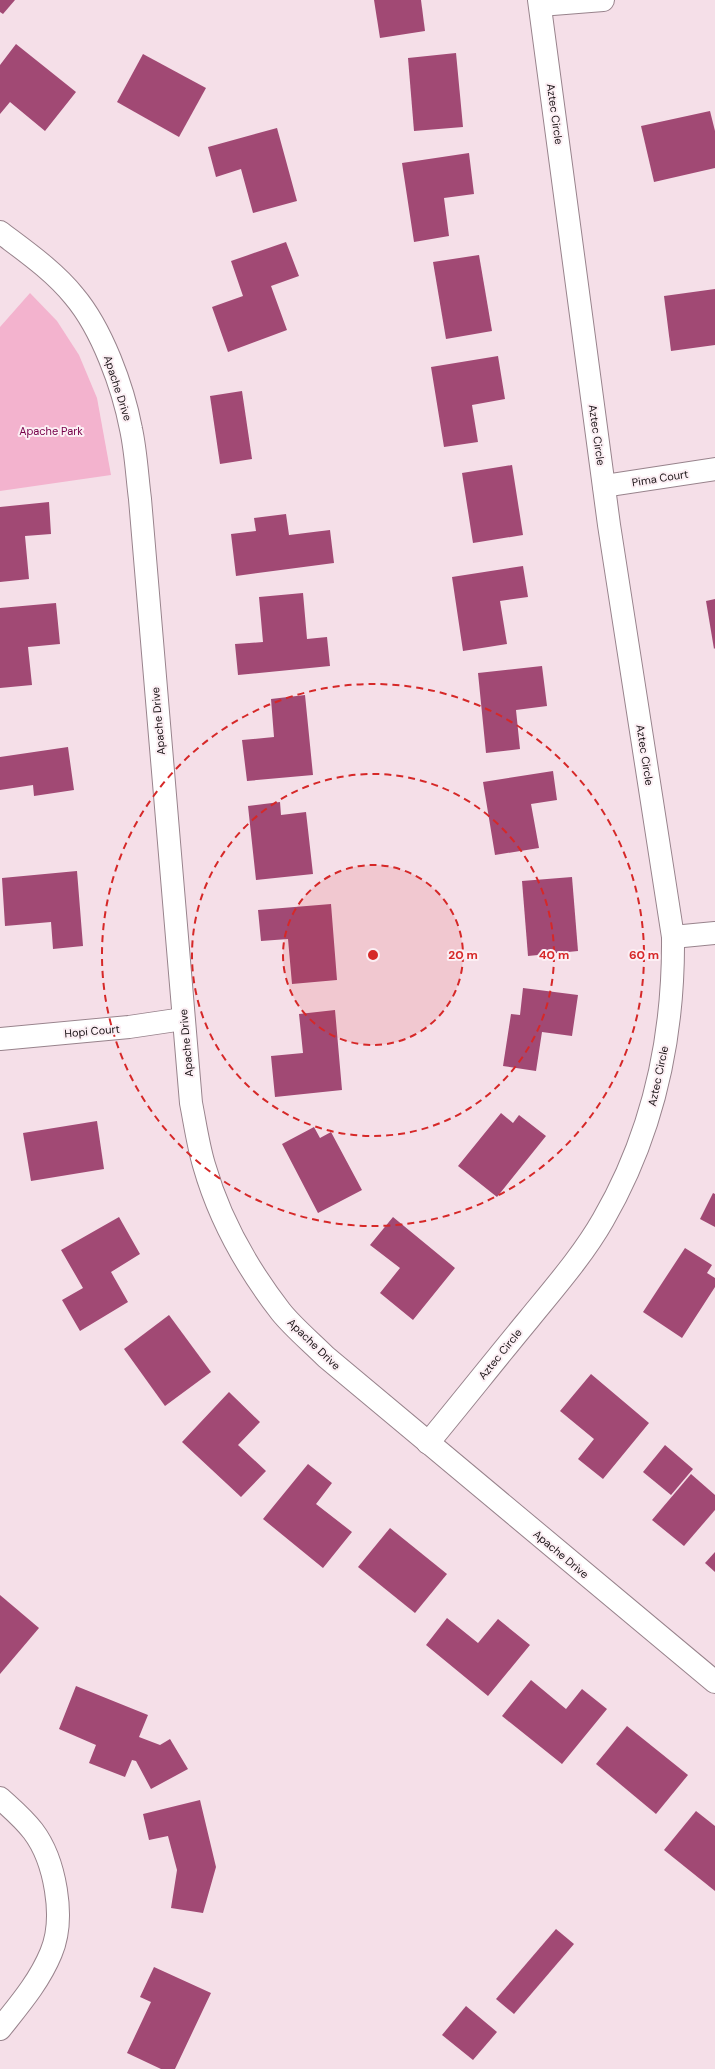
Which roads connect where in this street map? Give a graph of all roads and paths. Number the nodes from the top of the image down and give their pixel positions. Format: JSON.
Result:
{"nodes":[{"id":1,"x":603,"y":0,"type":"edge"},
{"id":2,"x":540,"y":3,"type":"edge"},
{"id":3,"x":0,"y":232,"type":"edge"},
{"id":4,"x":715,"y":470,"type":"edge"},
{"id":5,"x":604,"y":486,"type":"junction"},
{"id":6,"x":715,"y":933,"type":"edge"},
{"id":7,"x":673,"y":937,"type":"junction"},
{"id":8,"x":183,"y":1019,"type":"junction"},
{"id":9,"x":0,"y":1039,"type":"edge"},
{"id":10,"x":428,"y":1443,"type":"junction"},
{"id":11,"x":715,"y":1682,"type":"edge"},
{"id":12,"x":0,"y":1798,"type":"edge"},
{"id":13,"x":0,"y":2029,"type":"edge"}],
"edges":[{"from":1,"to":2,"type":"street"},
{"from":2,"to":5,"type":"street","name":"Aztec Circle"},
{"from":3,"to":8,"type":"street","name":"Apache Drive"},
{"from":4,"to":5,"type":"street","name":"Pima Court"},
{"from":5,"to":7,"type":"street","name":"Aztec Circle"},
{"from":6,"to":7,"type":"street"},
{"from":7,"to":10,"type":"street","name":"Aztec Circle"},
{"from":8,"to":9,"type":"street","name":"Hopi Court"},
{"from":8,"to":10,"type":"street","name":"Apache Drive"},
{"from":10,"to":11,"type":"street","name":"Apache Drive"},
{"from":12,"to":13,"type":"street"}]}
